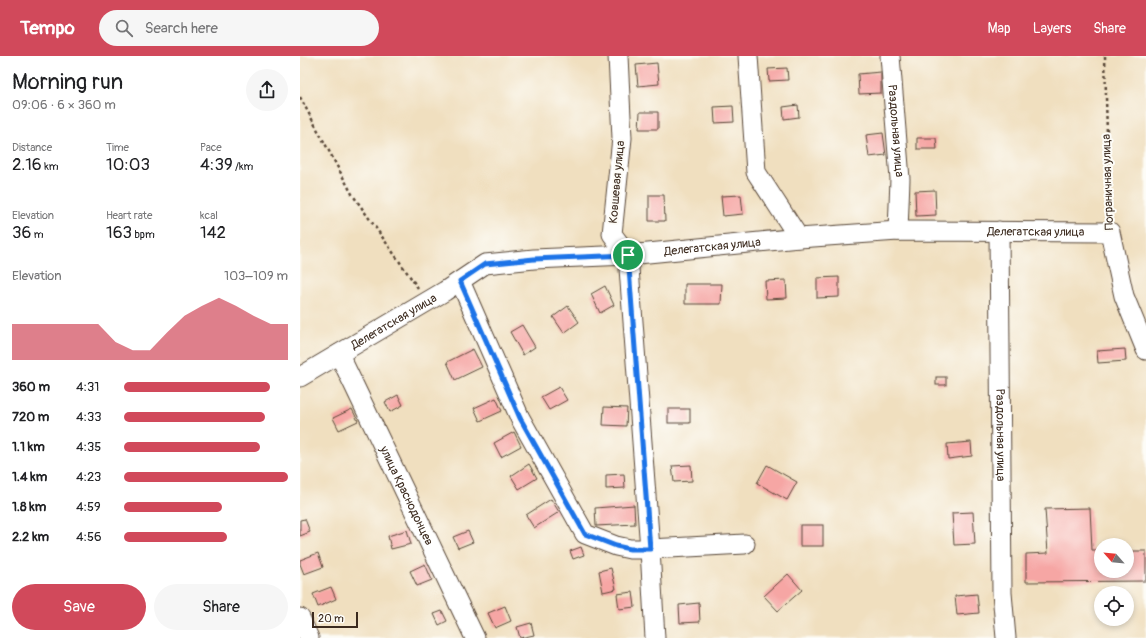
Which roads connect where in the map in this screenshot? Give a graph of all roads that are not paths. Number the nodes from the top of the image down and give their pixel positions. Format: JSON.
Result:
{"nodes":[{"id":1,"x":618,"y":56,"type":"edge"},
{"id":2,"x":748,"y":56,"type":"edge"},
{"id":3,"x":890,"y":56,"type":"edge"},
{"id":4,"x":898,"y":230,"type":"junction"},
{"id":5,"x":999,"y":231,"type":"junction"},
{"id":6,"x":1110,"y":232,"type":"joint"},
{"id":7,"x":799,"y":238,"type":"junction"},
{"id":8,"x":628,"y":255,"type":"junction"},
{"id":9,"x":460,"y":281,"type":"junction"},
{"id":10,"x":1146,"y":350,"type":"edge"},
{"id":11,"x":339,"y":354,"type":"junction"},
{"id":12,"x":300,"y":377,"type":"edge"},
{"id":13,"x":745,"y":544,"type":"dead end"},
{"id":14,"x":650,"y":549,"type":"junction"},
{"id":15,"x":300,"y":618,"type":"edge"},
{"id":16,"x":309,"y":638,"type":"edge"},
{"id":17,"x":475,"y":638,"type":"edge"},
{"id":18,"x":655,"y":638,"type":"edge"},
{"id":19,"x":1006,"y":638,"type":"edge"}],
"edges":[{"from":1,"to":8,"type":"street","name":"Ковшевая улица"},
{"from":2,"to":7,"type":"street"},
{"from":3,"to":4,"type":"street","name":"Раздольная улица"},
{"from":4,"to":5,"type":"street","name":"Делегатская улица"},
{"from":4,"to":7,"type":"street","name":"Делегатская улица"},
{"from":5,"to":6,"type":"street","name":"Делегатская улица"},
{"from":5,"to":19,"type":"street","name":"Раздольная улица"},
{"from":6,"to":10,"type":"street","name":"Пограничная улица"},
{"from":7,"to":8,"type":"street","name":"Делегатская улица"},
{"from":8,"to":9,"type":"street","name":"Делегатская улица"},
{"from":8,"to":14,"type":"street"},
{"from":9,"to":11,"type":"street","name":"Делегатская улица"},
{"from":9,"to":14,"type":"street"},
{"from":11,"to":12,"type":"street","name":"Делегатская улица"},
{"from":11,"to":17,"type":"street","name":"улица Краснодонцев"},
{"from":13,"to":14,"type":"street"},
{"from":14,"to":18,"type":"street"},
{"from":15,"to":16,"type":"street"}]}
